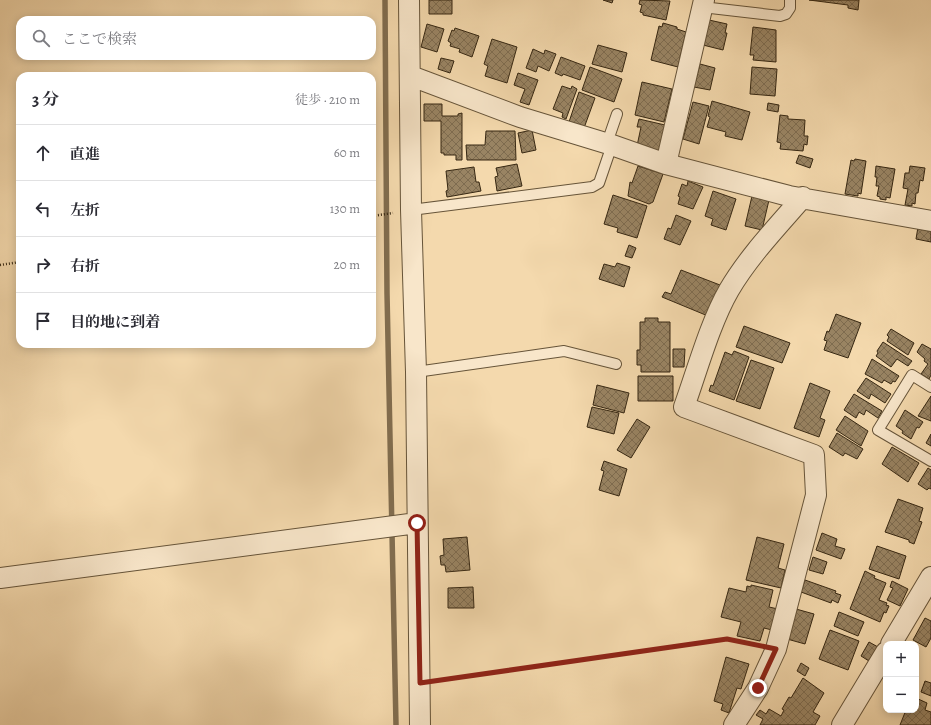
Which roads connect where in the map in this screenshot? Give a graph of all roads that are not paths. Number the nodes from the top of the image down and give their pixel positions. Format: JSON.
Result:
{"nodes":[{"id":1,"x":410,"y":0,"type":"edge"},
{"id":2,"x":790,"y":0,"type":"edge"},
{"id":3,"x":703,"y":4,"type":"edge"},
{"id":4,"x":411,"y":76,"type":"junction"},
{"id":5,"x":617,"y":114,"type":"dead end"},
{"id":6,"x":610,"y":144,"type":"junction"},
{"id":7,"x":666,"y":164,"type":"junction"},
{"id":8,"x":803,"y":197,"type":"junction"},
{"id":9,"x":411,"y":210,"type":"junction"},
{"id":10,"x":931,"y":220,"type":"edge"},
{"id":11,"x":616,"y":364,"type":"dead end"},
{"id":12,"x":416,"y":372,"type":"junction"},
{"id":13,"x":931,"y":387,"type":"edge"},
{"id":14,"x":931,"y":461,"type":"edge"},
{"id":15,"x":417,"y":523,"type":"junction"},
{"id":16,"x":931,"y":577,"type":"edge"},
{"id":17,"x":0,"y":578,"type":"edge"},
{"id":18,"x":893,"y":641,"type":"edge"},
{"id":19,"x":883,"y":657,"type":"edge"},
{"id":20,"x":420,"y":725,"type":"edge"},
{"id":21,"x":734,"y":725,"type":"edge"},
{"id":22,"x":842,"y":725,"type":"edge"}],
"edges":[{"from":1,"to":4,"type":"street"},
{"from":2,"to":3,"type":"lane"},
{"from":3,"to":7,"type":"street"},
{"from":4,"to":6,"type":"street"},
{"from":4,"to":9,"type":"street"},
{"from":5,"to":6,"type":"lane"},
{"from":6,"to":7,"type":"street"},
{"from":6,"to":9,"type":"lane"},
{"from":7,"to":8,"type":"street"},
{"from":8,"to":10,"type":"street"},
{"from":8,"to":21,"type":"street"},
{"from":9,"to":12,"type":"street"},
{"from":11,"to":12,"type":"lane"},
{"from":12,"to":15,"type":"street"},
{"from":13,"to":14,"type":"lane"},
{"from":15,"to":17,"type":"street"},
{"from":15,"to":20,"type":"street"},
{"from":16,"to":18,"type":"street"},
{"from":19,"to":22,"type":"street"}]}
